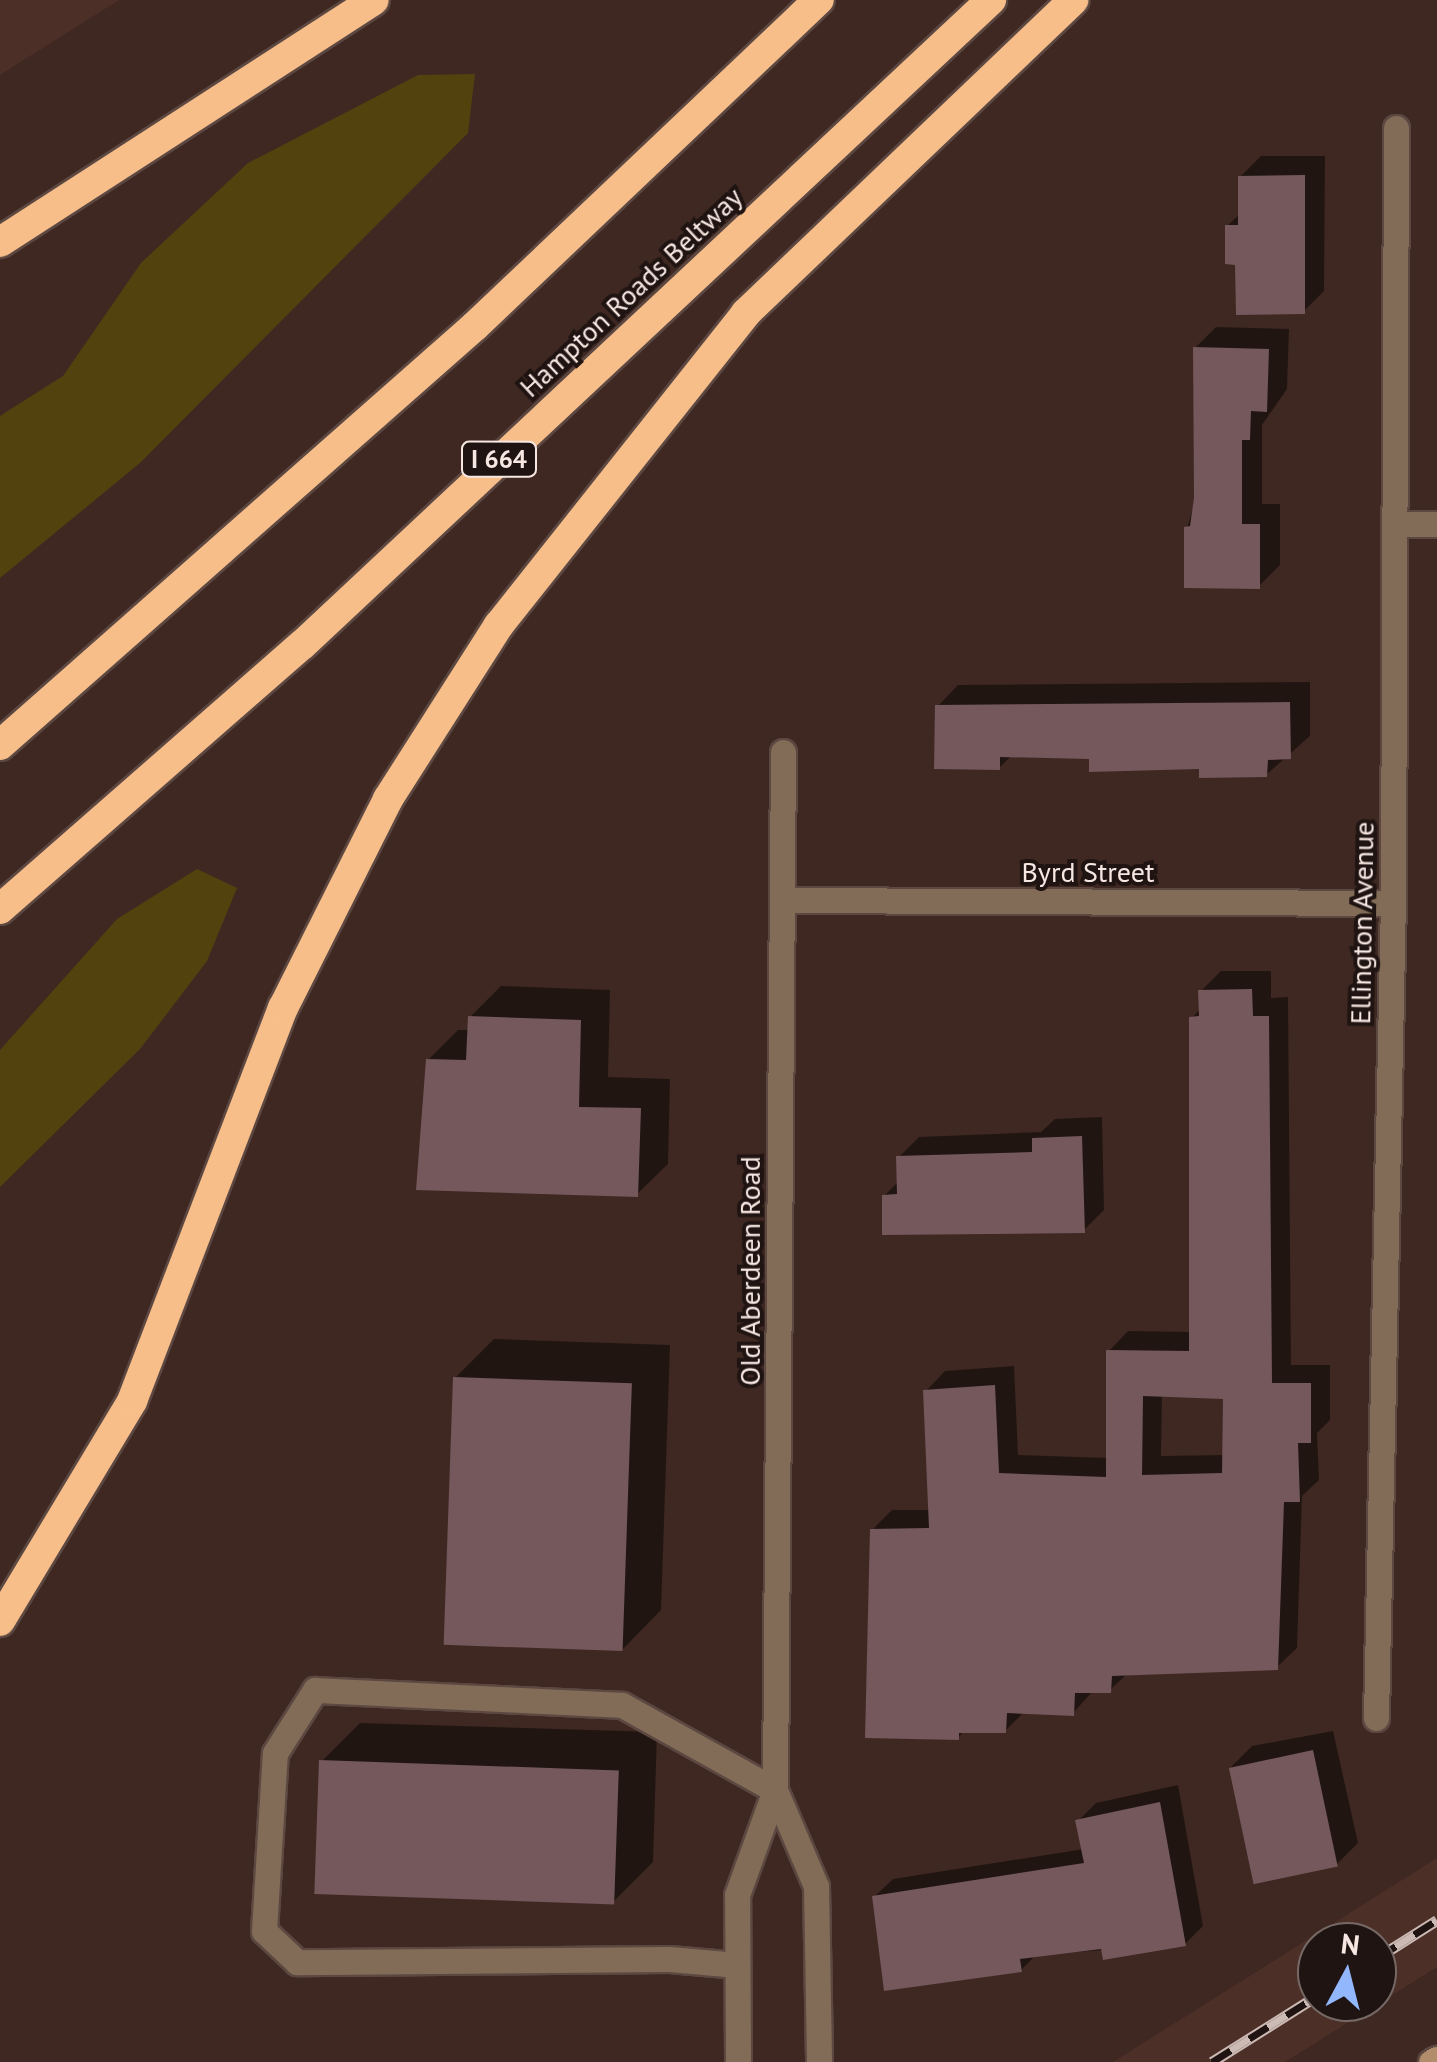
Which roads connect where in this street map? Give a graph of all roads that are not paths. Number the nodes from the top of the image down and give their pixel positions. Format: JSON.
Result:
{"nodes":[{"id":1,"x":374,"y":0,"type":"edge"},
{"id":2,"x":819,"y":0,"type":"edge"},
{"id":3,"x":990,"y":0,"type":"edge"},
{"id":4,"x":1073,"y":0,"type":"edge"},
{"id":5,"x":1396,"y":128,"type":"dead end"},
{"id":6,"x":0,"y":216,"type":"edge"},
{"id":7,"x":41,"y":216,"type":"junction"},
{"id":8,"x":0,"y":242,"type":"edge"},
{"id":9,"x":1395,"y":524,"type":"junction"},
{"id":10,"x":1437,"y":524,"type":"edge"},
{"id":11,"x":0,"y":745,"type":"edge"},
{"id":12,"x":784,"y":752,"type":"dead end"},
{"id":13,"x":783,"y":900,"type":"junction"},
{"id":14,"x":1393,"y":903,"type":"junction"},
{"id":15,"x":0,"y":910,"type":"edge"},
{"id":16,"x":0,"y":1621,"type":"edge"},
{"id":17,"x":1376,"y":1718,"type":"dead end"},
{"id":18,"x":776,"y":1790,"type":"junction"},
{"id":19,"x":738,"y":1965,"type":"junction"},
{"id":20,"x":738,"y":2062,"type":"edge"},
{"id":21,"x":820,"y":2062,"type":"edge"}],
"edges":[{"from":1,"to":7,"type":"highway"},
{"from":2,"to":11,"type":"highway"},
{"from":3,"to":15,"type":"highway","name":"Hampton Roads Beltway","number":"I 664"},
{"from":4,"to":16,"type":"highway"},
{"from":5,"to":9,"type":"street","name":"Ellington Avenue"},
{"from":6,"to":7,"type":"highway"},
{"from":7,"to":8,"type":"highway"},
{"from":9,"to":10,"type":"street"},
{"from":9,"to":14,"type":"street","name":"Ellington Avenue"},
{"from":12,"to":13,"type":"street","name":"Old Aberdeen Road"},
{"from":13,"to":14,"type":"street","name":"Byrd Street"},
{"from":13,"to":18,"type":"street","name":"Old Aberdeen Road"},
{"from":14,"to":17,"type":"street","name":"Ellington Avenue"},
{"from":18,"to":19,"type":"street","name":"Old Aberdeen Road"},
{"from":18,"to":19,"type":"street"},
{"from":18,"to":21,"type":"street","name":"Old Aberdeen Road"},
{"from":19,"to":20,"type":"street","name":"Old Aberdeen Road"}]}
